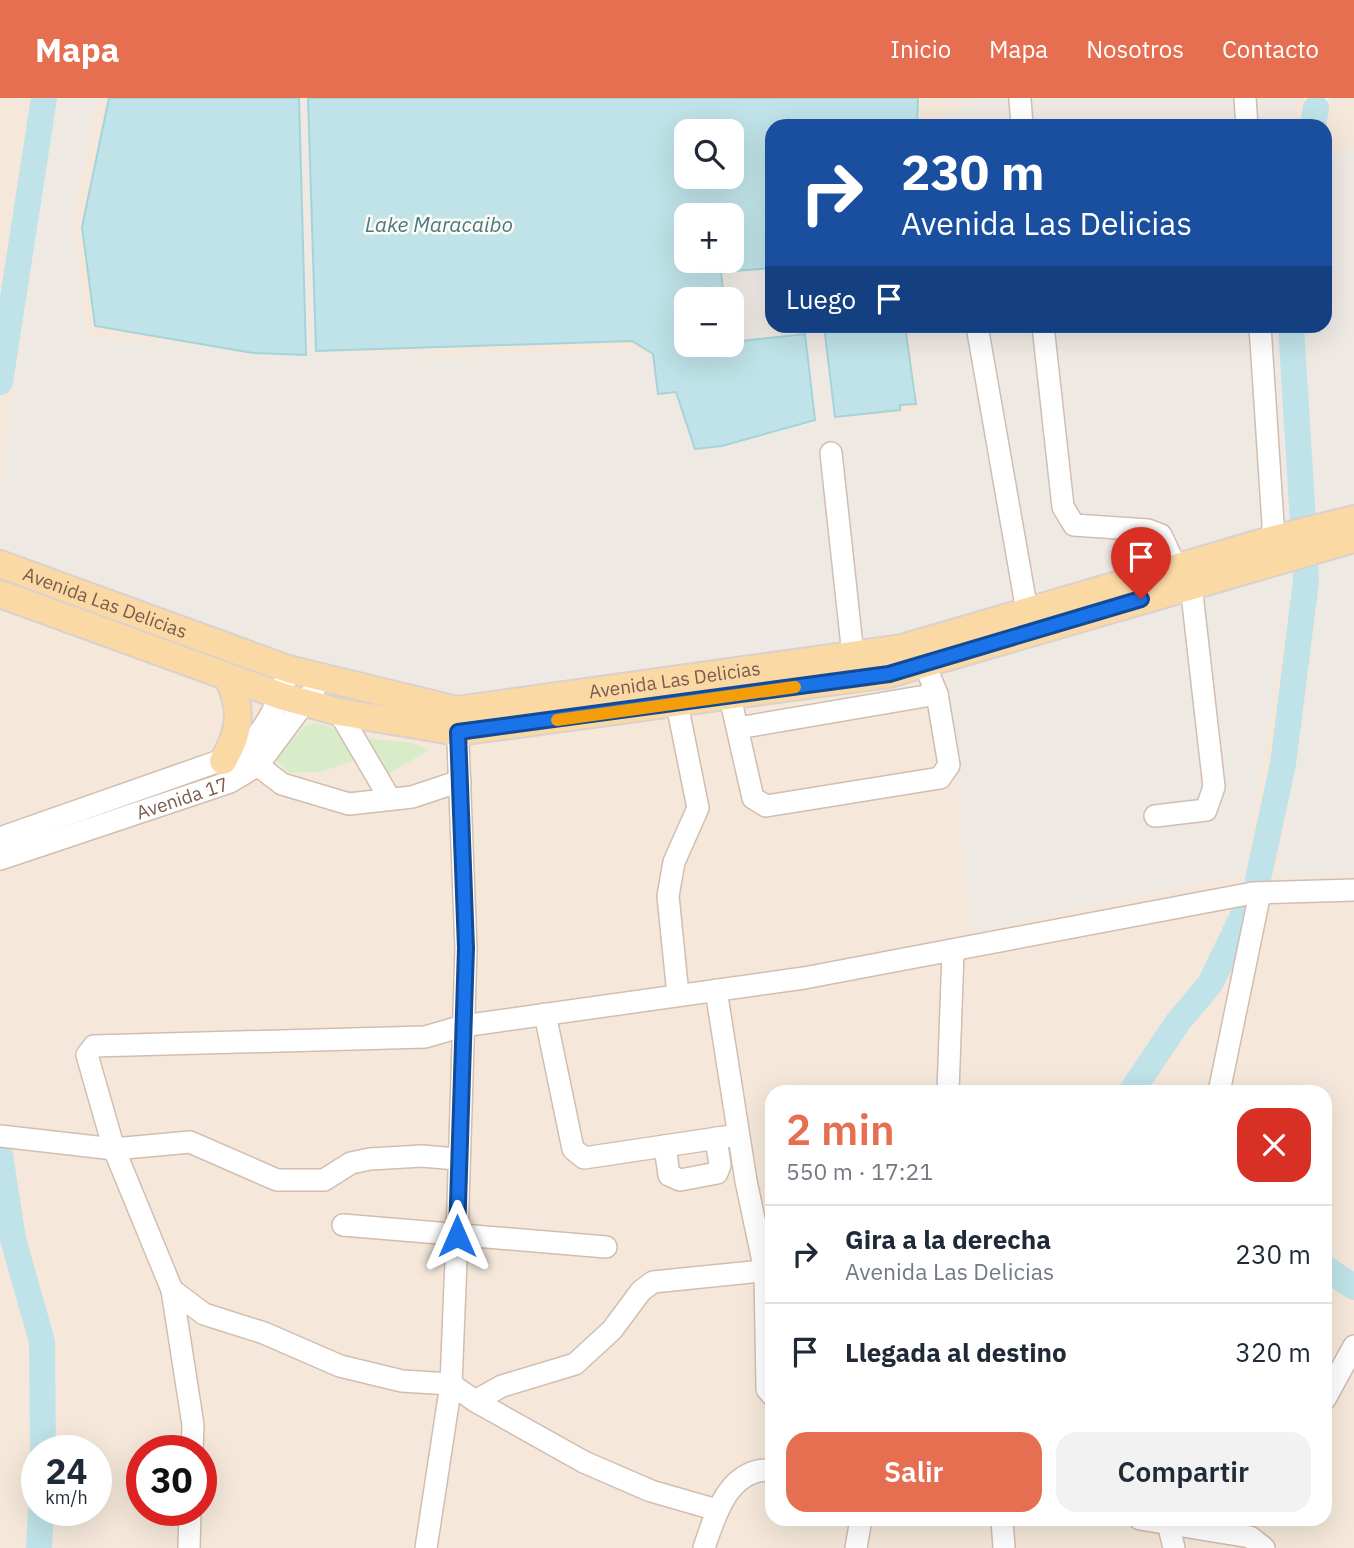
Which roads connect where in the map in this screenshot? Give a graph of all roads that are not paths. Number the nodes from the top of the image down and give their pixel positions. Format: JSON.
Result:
{"nodes":[{"id":1,"x":1245,"y":98,"type":"edge"},
{"id":2,"x":1020,"y":99,"type":"edge"},
{"id":3,"x":1021,"y":119,"type":"edge"},
{"id":4,"x":1246,"y":119,"type":"edge"},
{"id":5,"x":978,"y":333,"type":"edge"},
{"id":6,"x":1045,"y":333,"type":"edge"},
{"id":7,"x":1260,"y":333,"type":"edge"},
{"id":8,"x":831,"y":453,"type":"dead end"},
{"id":9,"x":1354,"y":519,"type":"edge"},
{"id":10,"x":1274,"y":538,"type":"junction"},
{"id":11,"x":1354,"y":539,"type":"edge"},
{"id":12,"x":0,"y":564,"type":"edge"},
{"id":13,"x":1184,"y":576,"type":"junction"},
{"id":14,"x":0,"y":594,"type":"edge"},
{"id":15,"x":1027,"y":611,"type":"junction"},
{"id":16,"x":853,"y":655,"type":"junction"},
{"id":17,"x":924,"y":663,"type":"junction"},
{"id":18,"x":288,"y":669,"type":"junction"},
{"id":19,"x":321,"y":677,"type":"junction"},
{"id":20,"x":229,"y":680,"type":"junction"},
{"id":21,"x":937,"y":694,"type":"junction"},
{"id":22,"x":281,"y":696,"type":"junction"},
{"id":23,"x":730,"y":696,"type":"junction"},
{"id":24,"x":660,"y":698,"type":"junction"},
{"id":25,"x":307,"y":704,"type":"junction"},
{"id":26,"x":339,"y":712,"type":"junction"},
{"id":27,"x":457,"y":721,"type":"junction"},
{"id":28,"x":738,"y":728,"type":"junction"},
{"id":29,"x":241,"y":760,"type":"junction"},
{"id":30,"x":460,"y":781,"type":"junction"},
{"id":31,"x":390,"y":799,"type":"junction"},
{"id":32,"x":1155,"y":816,"type":"dead end"},
{"id":33,"x":0,"y":838,"type":"edge"},
{"id":34,"x":0,"y":859,"type":"edge"},
{"id":35,"x":1354,"y":890,"type":"edge"},
{"id":36,"x":1260,"y":893,"type":"junction"},
{"id":37,"x":953,"y":952,"type":"junction"},
{"id":38,"x":716,"y":990,"type":"junction"},
{"id":39,"x":678,"y":995,"type":"junction"},
{"id":40,"x":545,"y":1014,"type":"junction"},
{"id":41,"x":463,"y":1026,"type":"junction"},
{"id":42,"x":951,"y":1085,"type":"edge"},
{"id":43,"x":1220,"y":1085,"type":"edge"},
{"id":44,"x":738,"y":1135,"type":"junction"},
{"id":45,"x":0,"y":1136,"type":"edge"},
{"id":46,"x":716,"y":1138,"type":"junction"},
{"id":47,"x":665,"y":1146,"type":"junction"},
{"id":48,"x":114,"y":1149,"type":"junction"},
{"id":49,"x":457,"y":1159,"type":"junction"},
{"id":50,"x":343,"y":1225,"type":"dead end"},
{"id":51,"x":457,"y":1236,"type":"junction"},
{"id":52,"x":606,"y":1247,"type":"dead end"},
{"id":53,"x":765,"y":1256,"type":"edge"},
{"id":54,"x":765,"y":1270,"type":"edge"},
{"id":55,"x":172,"y":1290,"type":"junction"},
{"id":56,"x":1354,"y":1346,"type":"edge"},
{"id":57,"x":451,"y":1384,"type":"junction"},
{"id":58,"x":1332,"y":1386,"type":"edge"},
{"id":59,"x":475,"y":1401,"type":"junction"},
{"id":60,"x":193,"y":1435,"type":"edge"},
{"id":61,"x":765,"y":1471,"type":"edge"},
{"id":62,"x":717,"y":1510,"type":"junction"},
{"id":63,"x":190,"y":1526,"type":"edge"},
{"id":64,"x":860,"y":1526,"type":"edge"},
{"id":65,"x":1002,"y":1526,"type":"edge"},
{"id":66,"x":1169,"y":1526,"type":"edge"},
{"id":67,"x":1190,"y":1526,"type":"edge"},
{"id":68,"x":1258,"y":1535,"type":"edge"},
{"id":69,"x":189,"y":1548,"type":"edge"},
{"id":70,"x":426,"y":1548,"type":"edge"},
{"id":71,"x":704,"y":1548,"type":"edge"},
{"id":72,"x":856,"y":1548,"type":"edge"},
{"id":73,"x":1004,"y":1548,"type":"edge"},
{"id":74,"x":1174,"y":1548,"type":"edge"}],
"edges":[{"from":1,"to":4,"type":"street"},
{"from":2,"to":3,"type":"street"},
{"from":5,"to":15,"type":"street"},
{"from":6,"to":13,"type":"street"},
{"from":7,"to":10,"type":"street"},
{"from":8,"to":16,"type":"street"},
{"from":9,"to":10,"type":"main road","name":"Avenida Las Delicias"},
{"from":10,"to":13,"type":"main road","name":"Avenida Las Delicias"},
{"from":11,"to":13,"type":"main road","name":"Avenida Las Delicias"},
{"from":12,"to":18,"type":"main road","name":"Avenida Las Delicias"},
{"from":13,"to":15,"type":"main road","name":"Avenida Las Delicias"},
{"from":13,"to":17,"type":"main road","name":"Avenida Las Delicias"},
{"from":13,"to":32,"type":"street"},
{"from":14,"to":20,"type":"main road","name":"Avenida Las Delicias"},
{"from":15,"to":16,"type":"main road","name":"Avenida Las Delicias"},
{"from":16,"to":24,"type":"main road","name":"Avenida Las Delicias"},
{"from":17,"to":21,"type":"street"},
{"from":17,"to":23,"type":"main road","name":"Avenida Las Delicias"},
{"from":18,"to":19,"type":"main road","name":"Avenida Las Delicias"},
{"from":18,"to":22,"type":"street","name":"Avenida 17"},
{"from":19,"to":25,"type":"street","name":"Avenida 17"},
{"from":19,"to":27,"type":"main road","name":"Avenida Las Delicias"},
{"from":20,"to":22,"type":"main road","name":"Avenida Las Delicias"},
{"from":20,"to":29,"type":"main road"},
{"from":21,"to":28,"type":"street"},
{"from":21,"to":28,"type":"street"},
{"from":22,"to":25,"type":"main road","name":"Avenida Las Delicias"},
{"from":22,"to":29,"type":"street","name":"Avenida 17"},
{"from":23,"to":24,"type":"main road","name":"Avenida Las Delicias"},
{"from":23,"to":28,"type":"street"},
{"from":24,"to":27,"type":"main road","name":"Avenida Las Delicias"},
{"from":24,"to":39,"type":"street"},
{"from":25,"to":26,"type":"main road","name":"Avenida Las Delicias"},
{"from":25,"to":29,"type":"street","name":"Avenida 17"},
{"from":26,"to":27,"type":"main road","name":"Avenida Las Delicias"},
{"from":26,"to":31,"type":"street"},
{"from":27,"to":30,"type":"street"},
{"from":29,"to":31,"type":"street"},
{"from":29,"to":33,"type":"street","name":"Avenida 17"},
{"from":29,"to":34,"type":"street","name":"Avenida 17"},
{"from":30,"to":31,"type":"street"},
{"from":30,"to":41,"type":"street"},
{"from":35,"to":36,"type":"street"},
{"from":36,"to":37,"type":"street"},
{"from":36,"to":43,"type":"street"},
{"from":37,"to":38,"type":"street"},
{"from":37,"to":42,"type":"street"},
{"from":38,"to":39,"type":"street"},
{"from":38,"to":44,"type":"street"},
{"from":39,"to":40,"type":"street"},
{"from":40,"to":41,"type":"street"},
{"from":40,"to":47,"type":"street"},
{"from":41,"to":48,"type":"street"},
{"from":41,"to":49,"type":"street"},
{"from":44,"to":46,"type":"street"},
{"from":44,"to":53,"type":"street"},
{"from":45,"to":48,"type":"street"},
{"from":46,"to":47,"type":"street"},
{"from":46,"to":47,"type":"street"},
{"from":48,"to":49,"type":"street"},
{"from":48,"to":55,"type":"street"},
{"from":49,"to":51,"type":"street"},
{"from":50,"to":51,"type":"street"},
{"from":51,"to":52,"type":"street"},
{"from":51,"to":57,"type":"street"},
{"from":54,"to":59,"type":"street"},
{"from":55,"to":57,"type":"street"},
{"from":55,"to":60,"type":"street"},
{"from":56,"to":58,"type":"street"},
{"from":57,"to":59,"type":"street"},
{"from":57,"to":70,"type":"street"},
{"from":59,"to":62,"type":"street"},
{"from":61,"to":62,"type":"street"},
{"from":62,"to":71,"type":"street"},
{"from":63,"to":69,"type":"street"},
{"from":64,"to":72,"type":"street"},
{"from":65,"to":73,"type":"street"},
{"from":66,"to":74,"type":"street"},
{"from":67,"to":68,"type":"street"}]}
